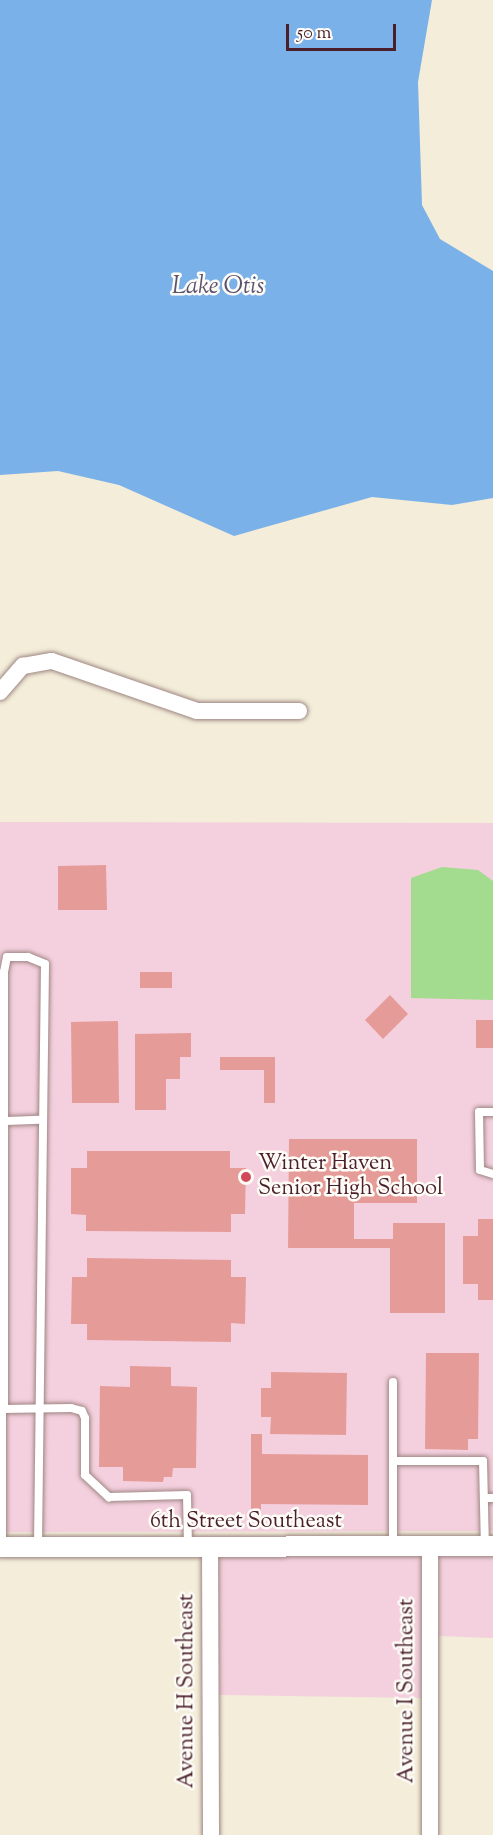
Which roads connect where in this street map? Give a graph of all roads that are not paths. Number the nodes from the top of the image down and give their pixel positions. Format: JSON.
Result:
{"nodes":[{"id":1,"x":0,"y":692,"type":"edge"},
{"id":2,"x":299,"y":711,"type":"dead end"},
{"id":3,"x":493,"y":1112,"type":"edge"},
{"id":4,"x":4,"y":1120,"type":"junction"},
{"id":5,"x":42,"y":1120,"type":"junction"},
{"id":6,"x":493,"y":1174,"type":"edge"},
{"id":7,"x":393,"y":1382,"type":"dead end"},
{"id":8,"x":38,"y":1408,"type":"junction"},
{"id":9,"x":4,"y":1409,"type":"junction"},
{"id":10,"x":394,"y":1461,"type":"junction"},
{"id":11,"x":488,"y":1498,"type":"edge"},
{"id":12,"x":393,"y":1546,"type":"junction"},
{"id":13,"x":430,"y":1546,"type":"junction"},
{"id":14,"x":489,"y":1546,"type":"edge"},
{"id":15,"x":1,"y":1547,"type":"edge"},
{"id":16,"x":38,"y":1547,"type":"junction"},
{"id":17,"x":188,"y":1547,"type":"junction"},
{"id":18,"x":210,"y":1547,"type":"junction"},
{"id":19,"x":211,"y":1835,"type":"edge"},
{"id":20,"x":430,"y":1835,"type":"edge"}],
"edges":[{"from":1,"to":2,"type":"street"},
{"from":3,"to":6,"type":"lane"},
{"from":4,"to":5,"type":"lane"},
{"from":4,"to":5,"type":"lane"},
{"from":4,"to":9,"type":"lane"},
{"from":5,"to":8,"type":"lane"},
{"from":7,"to":10,"type":"lane"},
{"from":8,"to":9,"type":"lane"},
{"from":8,"to":16,"type":"lane"},
{"from":8,"to":17,"type":"lane"},
{"from":9,"to":15,"type":"lane"},
{"from":10,"to":11,"type":"lane"},
{"from":10,"to":12,"type":"lane"},
{"from":11,"to":14,"type":"lane"},
{"from":12,"to":13,"type":"street","name":"6th Street Southeast"},
{"from":12,"to":18,"type":"street","name":"6th Street Southeast"},
{"from":13,"to":14,"type":"street","name":"6th Street Southeast"},
{"from":13,"to":20,"type":"street","name":"Avenue I Southeast"},
{"from":15,"to":16,"type":"street","name":"6th Street Southeast"},
{"from":16,"to":17,"type":"street","name":"6th Street Southeast"},
{"from":17,"to":18,"type":"street","name":"6th Street Southeast"},
{"from":18,"to":19,"type":"street","name":"Avenue H Southeast"}]}
